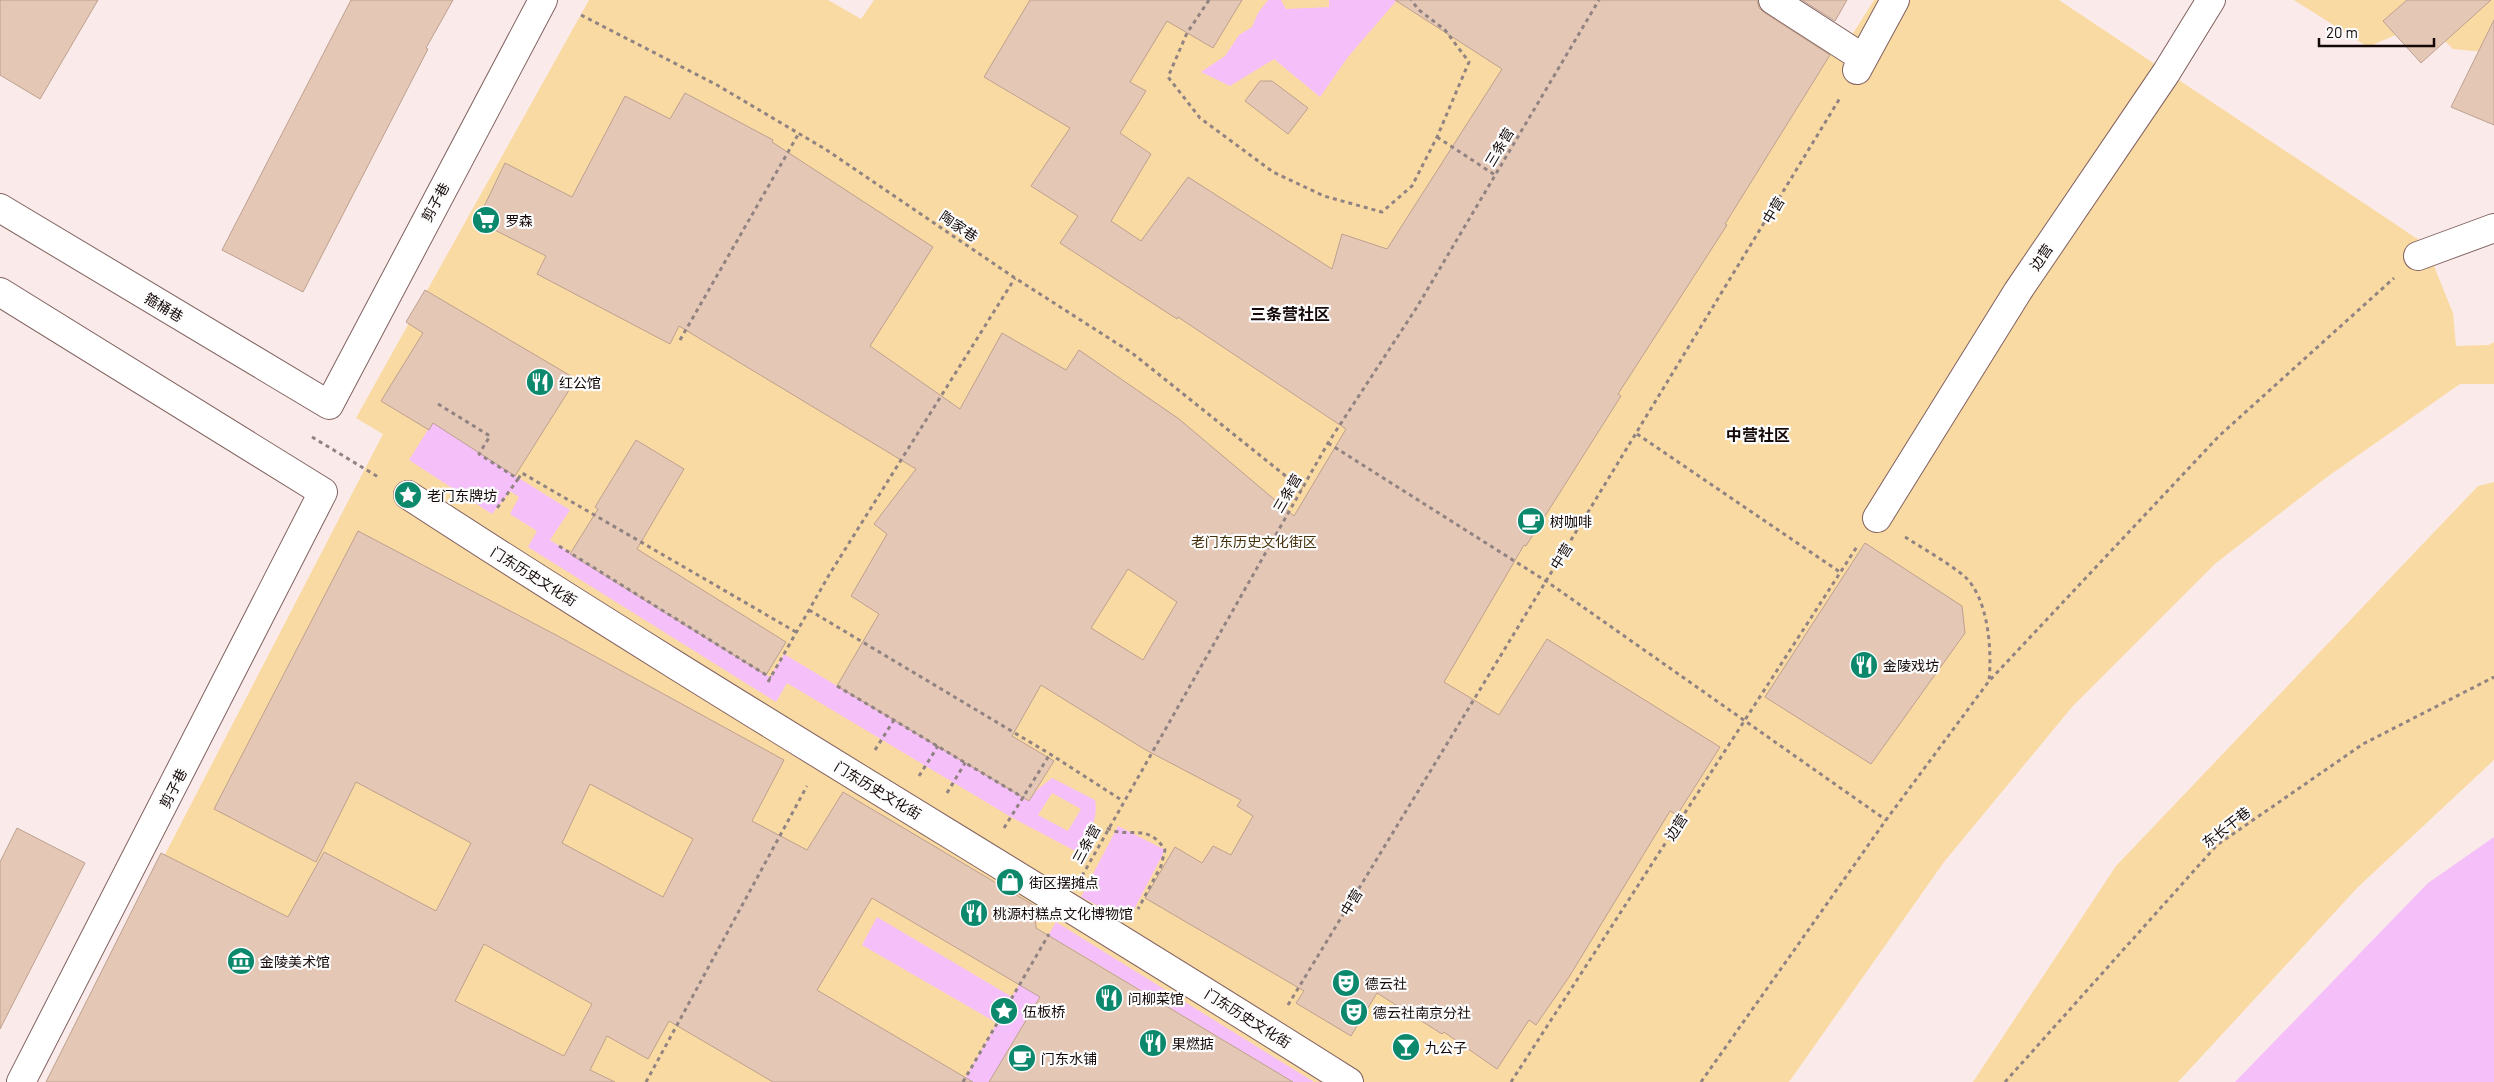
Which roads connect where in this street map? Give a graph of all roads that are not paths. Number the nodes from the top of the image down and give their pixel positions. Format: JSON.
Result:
{"nodes":[{"id":1,"x":543,"y":0,"type":"edge"},
{"id":2,"x":1773,"y":0,"type":"edge"},
{"id":3,"x":1895,"y":0,"type":"edge"},
{"id":4,"x":2211,"y":0,"type":"edge"},
{"id":5,"x":0,"y":208,"type":"edge"},
{"id":6,"x":2494,"y":228,"type":"edge"},
{"id":7,"x":2418,"y":256,"type":"road end"},
{"id":8,"x":0,"y":292,"type":"edge"},
{"id":9,"x":329,"y":406,"type":"joint"},
{"id":10,"x":408,"y":495,"type":"dead end"},
{"id":11,"x":1877,"y":518,"type":"road end"},
{"id":12,"x":21,"y":1082,"type":"edge"},
{"id":13,"x":1349,"y":1082,"type":"edge"}],
"edges":[{"from":1,"to":9,"type":"street","name":"剪子巷"},
{"from":2,"to":3,"type":"street"},
{"from":4,"to":11,"type":"street","name":"边营"},
{"from":5,"to":9,"type":"street","name":"箍桶巷"},
{"from":6,"to":7,"type":"street"},
{"from":8,"to":12,"type":"street","name":"剪子巷"},
{"from":10,"to":13,"type":"street","name":"门东历史文化街"}]}
